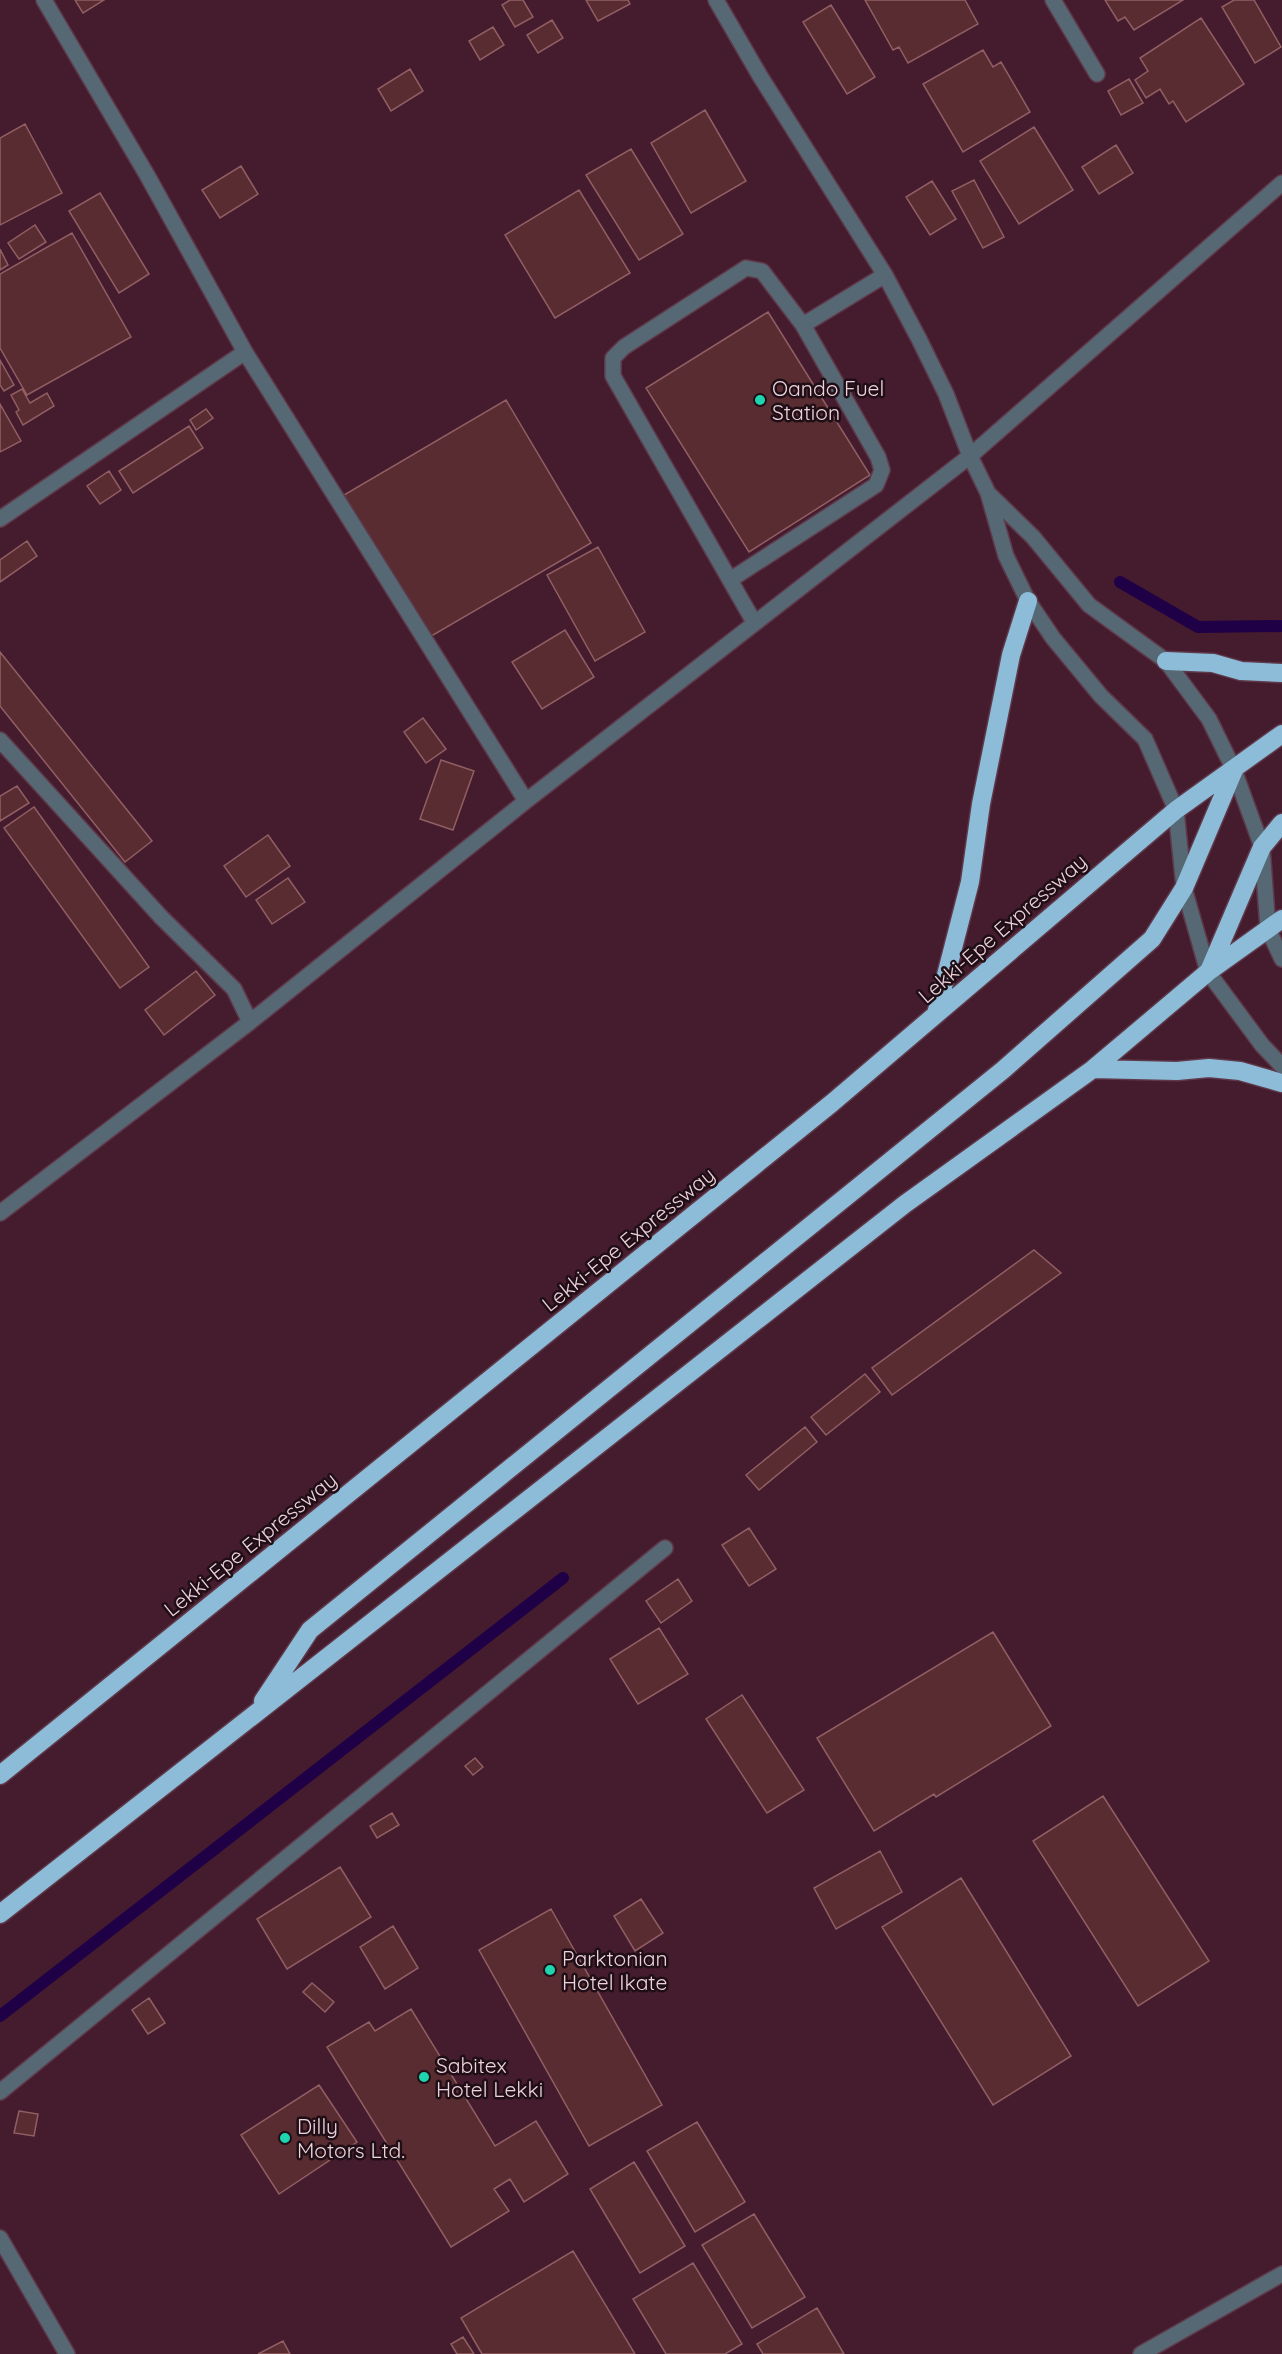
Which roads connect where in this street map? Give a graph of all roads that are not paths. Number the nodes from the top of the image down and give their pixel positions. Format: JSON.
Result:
{"nodes":[{"id":1,"x":44,"y":0,"type":"edge"},
{"id":2,"x":716,"y":0,"type":"edge"},
{"id":3,"x":1053,"y":0,"type":"edge"},
{"id":4,"x":1097,"y":74,"type":"dead end"},
{"id":5,"x":1282,"y":183,"type":"edge"},
{"id":6,"x":885,"y":275,"type":"junction"},
{"id":7,"x":803,"y":325,"type":"junction"},
{"id":8,"x":245,"y":352,"type":"junction"},
{"id":9,"x":970,"y":456,"type":"junction"},
{"id":10,"x":988,"y":493,"type":"junction"},
{"id":11,"x":0,"y":519,"type":"edge"},
{"id":12,"x":730,"y":580,"type":"junction"},
{"id":13,"x":1028,"y":600,"type":"junction"},
{"id":14,"x":754,"y":622,"type":"junction"},
{"id":15,"x":1166,"y":661,"type":"junction"},
{"id":16,"x":1282,"y":673,"type":"edge"},
{"id":17,"x":1282,"y":734,"type":"edge"},
{"id":18,"x":0,"y":740,"type":"edge"},
{"id":19,"x":1234,"y":770,"type":"junction"},
{"id":20,"x":526,"y":801,"type":"junction"},
{"id":21,"x":1176,"y":810,"type":"junction"},
{"id":22,"x":1282,"y":823,"type":"edge"},
{"id":23,"x":1262,"y":847,"type":"junction"},
{"id":24,"x":1184,"y":888,"type":"junction"},
{"id":25,"x":1275,"y":924,"type":"edge"},
{"id":26,"x":1282,"y":959,"type":"edge"},
{"id":27,"x":1208,"y":972,"type":"junction"},
{"id":28,"x":936,"y":1014,"type":"junction"},
{"id":29,"x":250,"y":1022,"type":"junction"},
{"id":30,"x":1282,"y":1066,"type":"edge"},
{"id":31,"x":1093,"y":1069,"type":"junction"},
{"id":32,"x":1282,"y":1083,"type":"edge"},
{"id":33,"x":0,"y":1213,"type":"edge"},
{"id":34,"x":665,"y":1548,"type":"dead end"},
{"id":35,"x":253,"y":1715,"type":"junction"},
{"id":36,"x":0,"y":1775,"type":"edge"},
{"id":37,"x":0,"y":1914,"type":"edge"},
{"id":38,"x":0,"y":2092,"type":"edge"},
{"id":39,"x":0,"y":2238,"type":"edge"},
{"id":40,"x":1282,"y":2274,"type":"edge"},
{"id":41,"x":67,"y":2354,"type":"edge"},
{"id":42,"x":1141,"y":2354,"type":"edge"}],
"edges":[{"from":1,"to":8,"type":"street"},
{"from":2,"to":6,"type":"street"},
{"from":3,"to":4,"type":"street"},
{"from":5,"to":9,"type":"street"},
{"from":6,"to":7,"type":"street"},
{"from":6,"to":9,"type":"street"},
{"from":7,"to":12,"type":"street"},
{"from":7,"to":12,"type":"street"},
{"from":8,"to":11,"type":"street"},
{"from":8,"to":20,"type":"street"},
{"from":9,"to":10,"type":"street"},
{"from":9,"to":14,"type":"street"},
{"from":10,"to":13,"type":"street"},
{"from":10,"to":15,"type":"street"},
{"from":12,"to":14,"type":"street"},
{"from":13,"to":21,"type":"street"},
{"from":13,"to":28,"type":"highway"},
{"from":14,"to":20,"type":"street"},
{"from":15,"to":16,"type":"highway"},
{"from":15,"to":19,"type":"street"},
{"from":17,"to":19,"type":"highway","name":"Lekki-Epe Expressway"},
{"from":18,"to":29,"type":"street"},
{"from":19,"to":21,"type":"highway","name":"Lekki-Epe Expressway"},
{"from":19,"to":23,"type":"street"},
{"from":19,"to":24,"type":"highway"},
{"from":20,"to":29,"type":"street"},
{"from":21,"to":24,"type":"street"},
{"from":21,"to":28,"type":"highway","name":"Lekki-Epe Expressway"},
{"from":22,"to":23,"type":"highway"},
{"from":23,"to":25,"type":"street"},
{"from":23,"to":27,"type":"highway"},
{"from":24,"to":27,"type":"street"},
{"from":24,"to":35,"type":"highway"},
{"from":25,"to":26,"type":"street"},
{"from":25,"to":27,"type":"highway"},
{"from":27,"to":30,"type":"street"},
{"from":27,"to":31,"type":"highway"},
{"from":28,"to":36,"type":"highway","name":"Lekki-Epe Expressway"},
{"from":29,"to":33,"type":"street"},
{"from":31,"to":32,"type":"highway"},
{"from":31,"to":35,"type":"highway"},
{"from":34,"to":38,"type":"street"},
{"from":35,"to":37,"type":"highway"},
{"from":39,"to":41,"type":"street"},
{"from":40,"to":42,"type":"street"}]}
